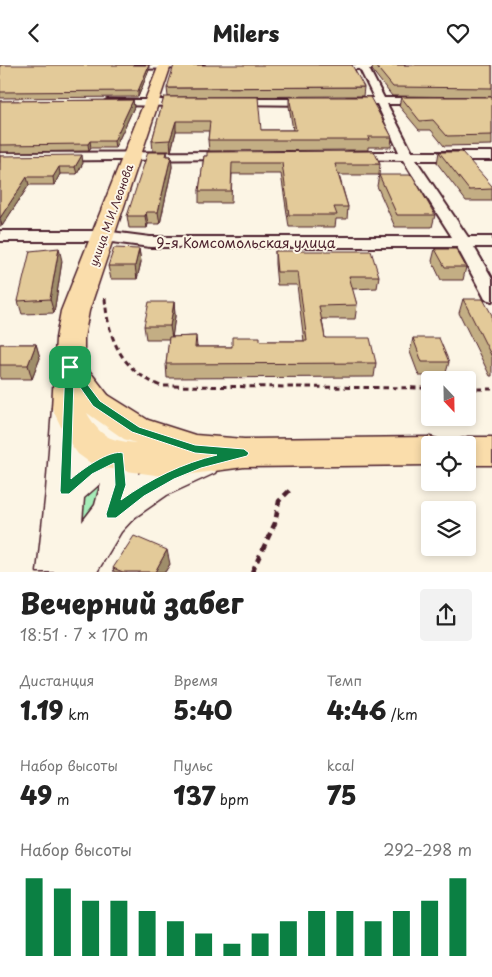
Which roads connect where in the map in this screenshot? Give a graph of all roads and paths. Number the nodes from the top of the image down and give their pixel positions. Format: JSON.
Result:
{"nodes":[{"id":1,"x":165,"y":65,"type":"edge"},
{"id":2,"x":205,"y":65,"type":"edge"},
{"id":3,"x":364,"y":65,"type":"edge"},
{"id":4,"x":413,"y":65,"type":"edge"},
{"id":5,"x":117,"y":66,"type":"edge"},
{"id":6,"x":314,"y":66,"type":"edge"},
{"id":7,"x":382,"y":101,"type":"junction"},
{"id":8,"x":442,"y":101,"type":"edge"},
{"id":9,"x":219,"y":102,"type":"edge"},
{"id":10,"x":95,"y":103,"type":"edge"},
{"id":11,"x":152,"y":103,"type":"junction"},
{"id":12,"x":200,"y":103,"type":"edge"},
{"id":13,"x":132,"y":156,"type":"junction"},
{"id":14,"x":239,"y":156,"type":"edge"},
{"id":15,"x":336,"y":156,"type":"edge"},
{"id":16,"x":492,"y":156,"type":"edge"},
{"id":17,"x":0,"y":157,"type":"edge"},
{"id":18,"x":408,"y":157,"type":"junction"},
{"id":19,"x":0,"y":236,"type":"edge"},
{"id":20,"x":104,"y":236,"type":"junction"},
{"id":21,"x":463,"y":242,"type":"junction"},
{"id":22,"x":492,"y":242,"type":"edge"},
{"id":23,"x":492,"y":295,"type":"edge"},
{"id":24,"x":105,"y":297,"type":"dead end"},
{"id":25,"x":421,"y":388,"type":"edge"},
{"id":26,"x":476,"y":389,"type":"edge"},
{"id":27,"x":492,"y":389,"type":"edge"},
{"id":28,"x":82,"y":406,"type":"junction"},
{"id":29,"x":195,"y":449,"type":"junction"},
{"id":30,"x":421,"y":451,"type":"edge"},
{"id":31,"x":476,"y":451,"type":"edge"},
{"id":32,"x":492,"y":451,"type":"edge"},
{"id":33,"x":244,"y":453,"type":"junction"},
{"id":34,"x":119,"y":456,"type":"junction"},
{"id":35,"x":290,"y":490,"type":"dead end"},
{"id":36,"x":65,"y":491,"type":"junction"},
{"id":37,"x":112,"y":514,"type":"junction"},
{"id":38,"x":58,"y":572,"type":"edge"},
{"id":39,"x":74,"y":572,"type":"edge"},
{"id":40,"x":252,"y":572,"type":"edge"}],
"edges":[{"from":1,"to":2,"type":"street"},
{"from":1,"to":5,"type":"street"},
{"from":1,"to":11,"type":"main road","name":"улица М.И.Леонова"},
{"from":3,"to":4,"type":"street"},
{"from":3,"to":6,"type":"street"},
{"from":3,"to":7,"type":"street"},
{"from":7,"to":8,"type":"street"},
{"from":7,"to":9,"type":"street"},
{"from":7,"to":18,"type":"street"},
{"from":10,"to":11,"type":"street"},
{"from":11,"to":12,"type":"street"},
{"from":11,"to":13,"type":"main road","name":"улица М.И.Леонова"},
{"from":13,"to":14,"type":"street"},
{"from":13,"to":17,"type":"street"},
{"from":13,"to":20,"type":"main road","name":"улица М.И.Леонова"},
{"from":15,"to":18,"type":"street"},
{"from":16,"to":18,"type":"street"},
{"from":18,"to":21,"type":"street"},
{"from":19,"to":20,"type":"street","name":"9-я Комсомольская улица"},
{"from":20,"to":21,"type":"street","name":"9-я Комсомольская улица"},
{"from":20,"to":28,"type":"main road","name":"улица М.И.Леонова"},
{"from":21,"to":22,"type":"street","name":"9-я Комсомольская улица"},
{"from":21,"to":23,"type":"street"},
{"from":24,"to":25,"type":"path"},
{"from":26,"to":27,"type":"path"},
{"from":28,"to":29,"type":"main road"},
{"from":28,"to":34,"type":"main road"},
{"from":28,"to":36,"type":"main road"},
{"from":29,"to":33,"type":"main road"},
{"from":29,"to":34,"type":"main road"},
{"from":30,"to":33,"type":"main road"},
{"from":31,"to":32,"type":"main road"},
{"from":33,"to":34,"type":"main road"},
{"from":33,"to":37,"type":"main road"},
{"from":34,"to":36,"type":"main road"},
{"from":34,"to":37,"type":"main road"},
{"from":35,"to":40,"type":"path"},
{"from":36,"to":38,"type":"main road"},
{"from":37,"to":39,"type":"main road"}]}
